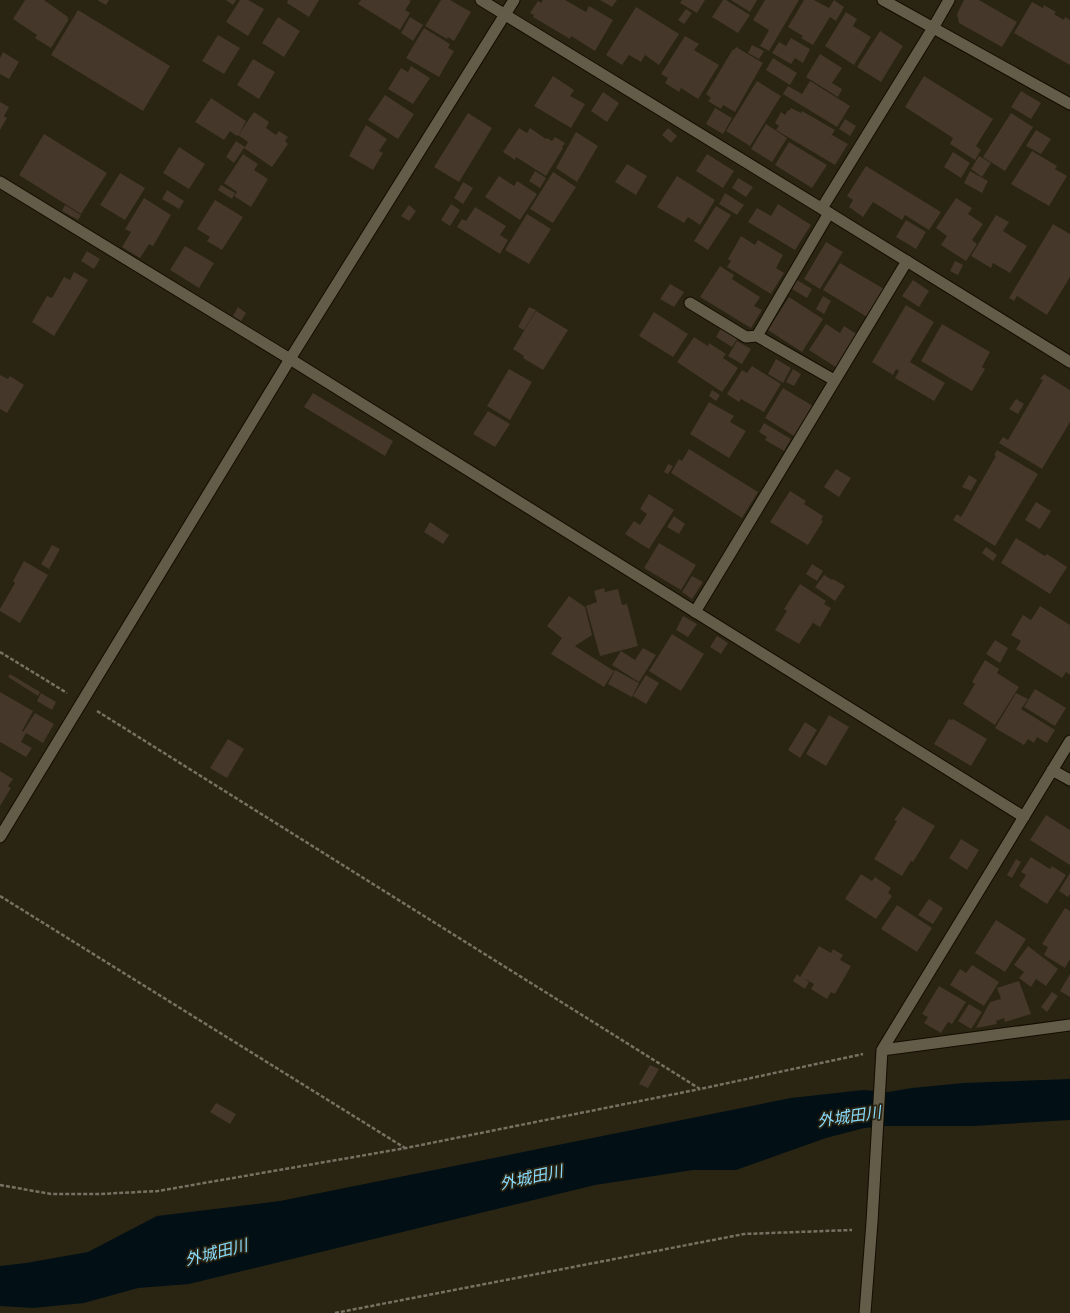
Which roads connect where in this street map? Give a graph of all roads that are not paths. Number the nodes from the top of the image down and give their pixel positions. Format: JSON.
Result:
{"nodes":[{"id":1,"x":481,"y":0,"type":"edge"},
{"id":2,"x":514,"y":0,"type":"edge"},
{"id":3,"x":883,"y":0,"type":"edge"},
{"id":4,"x":949,"y":0,"type":"edge"},
{"id":5,"x":506,"y":14,"type":"junction"},
{"id":6,"x":933,"y":28,"type":"junction"},
{"id":7,"x":1070,"y":104,"type":"edge"},
{"id":8,"x":0,"y":182,"type":"edge"},
{"id":9,"x":826,"y":210,"type":"junction"},
{"id":10,"x":907,"y":261,"type":"junction"},
{"id":11,"x":690,"y":303,"type":"dead end"},
{"id":12,"x":757,"y":336,"type":"junction"},
{"id":13,"x":290,"y":359,"type":"junction"},
{"id":14,"x":1070,"y":362,"type":"edge"},
{"id":15,"x":834,"y":380,"type":"junction"},
{"id":16,"x":694,"y":612,"type":"junction"},
{"id":17,"x":1070,"y":741,"type":"edge"},
{"id":18,"x":1052,"y":770,"type":"junction"},
{"id":19,"x":1070,"y":780,"type":"edge"},
{"id":20,"x":1024,"y":817,"type":"junction"},
{"id":21,"x":0,"y":837,"type":"edge"},
{"id":22,"x":1070,"y":1025,"type":"edge"},
{"id":23,"x":881,"y":1054,"type":"junction"},
{"id":24,"x":864,"y":1313,"type":"edge"}],
"edges":[{"from":1,"to":5,"type":"street"},
{"from":2,"to":5,"type":"street"},
{"from":3,"to":6,"type":"street"},
{"from":4,"to":6,"type":"street"},
{"from":5,"to":9,"type":"street"},
{"from":5,"to":13,"type":"street"},
{"from":6,"to":7,"type":"street"},
{"from":6,"to":9,"type":"street"},
{"from":8,"to":13,"type":"street"},
{"from":9,"to":10,"type":"street"},
{"from":9,"to":12,"type":"street"},
{"from":10,"to":14,"type":"street"},
{"from":10,"to":15,"type":"street"},
{"from":11,"to":12,"type":"street"},
{"from":12,"to":15,"type":"street"},
{"from":13,"to":16,"type":"street"},
{"from":13,"to":21,"type":"street"},
{"from":15,"to":16,"type":"street"},
{"from":16,"to":20,"type":"street"},
{"from":17,"to":18,"type":"street"},
{"from":18,"to":19,"type":"street"},
{"from":18,"to":20,"type":"street"},
{"from":20,"to":23,"type":"street"},
{"from":22,"to":23,"type":"street"},
{"from":23,"to":24,"type":"street"}]}
